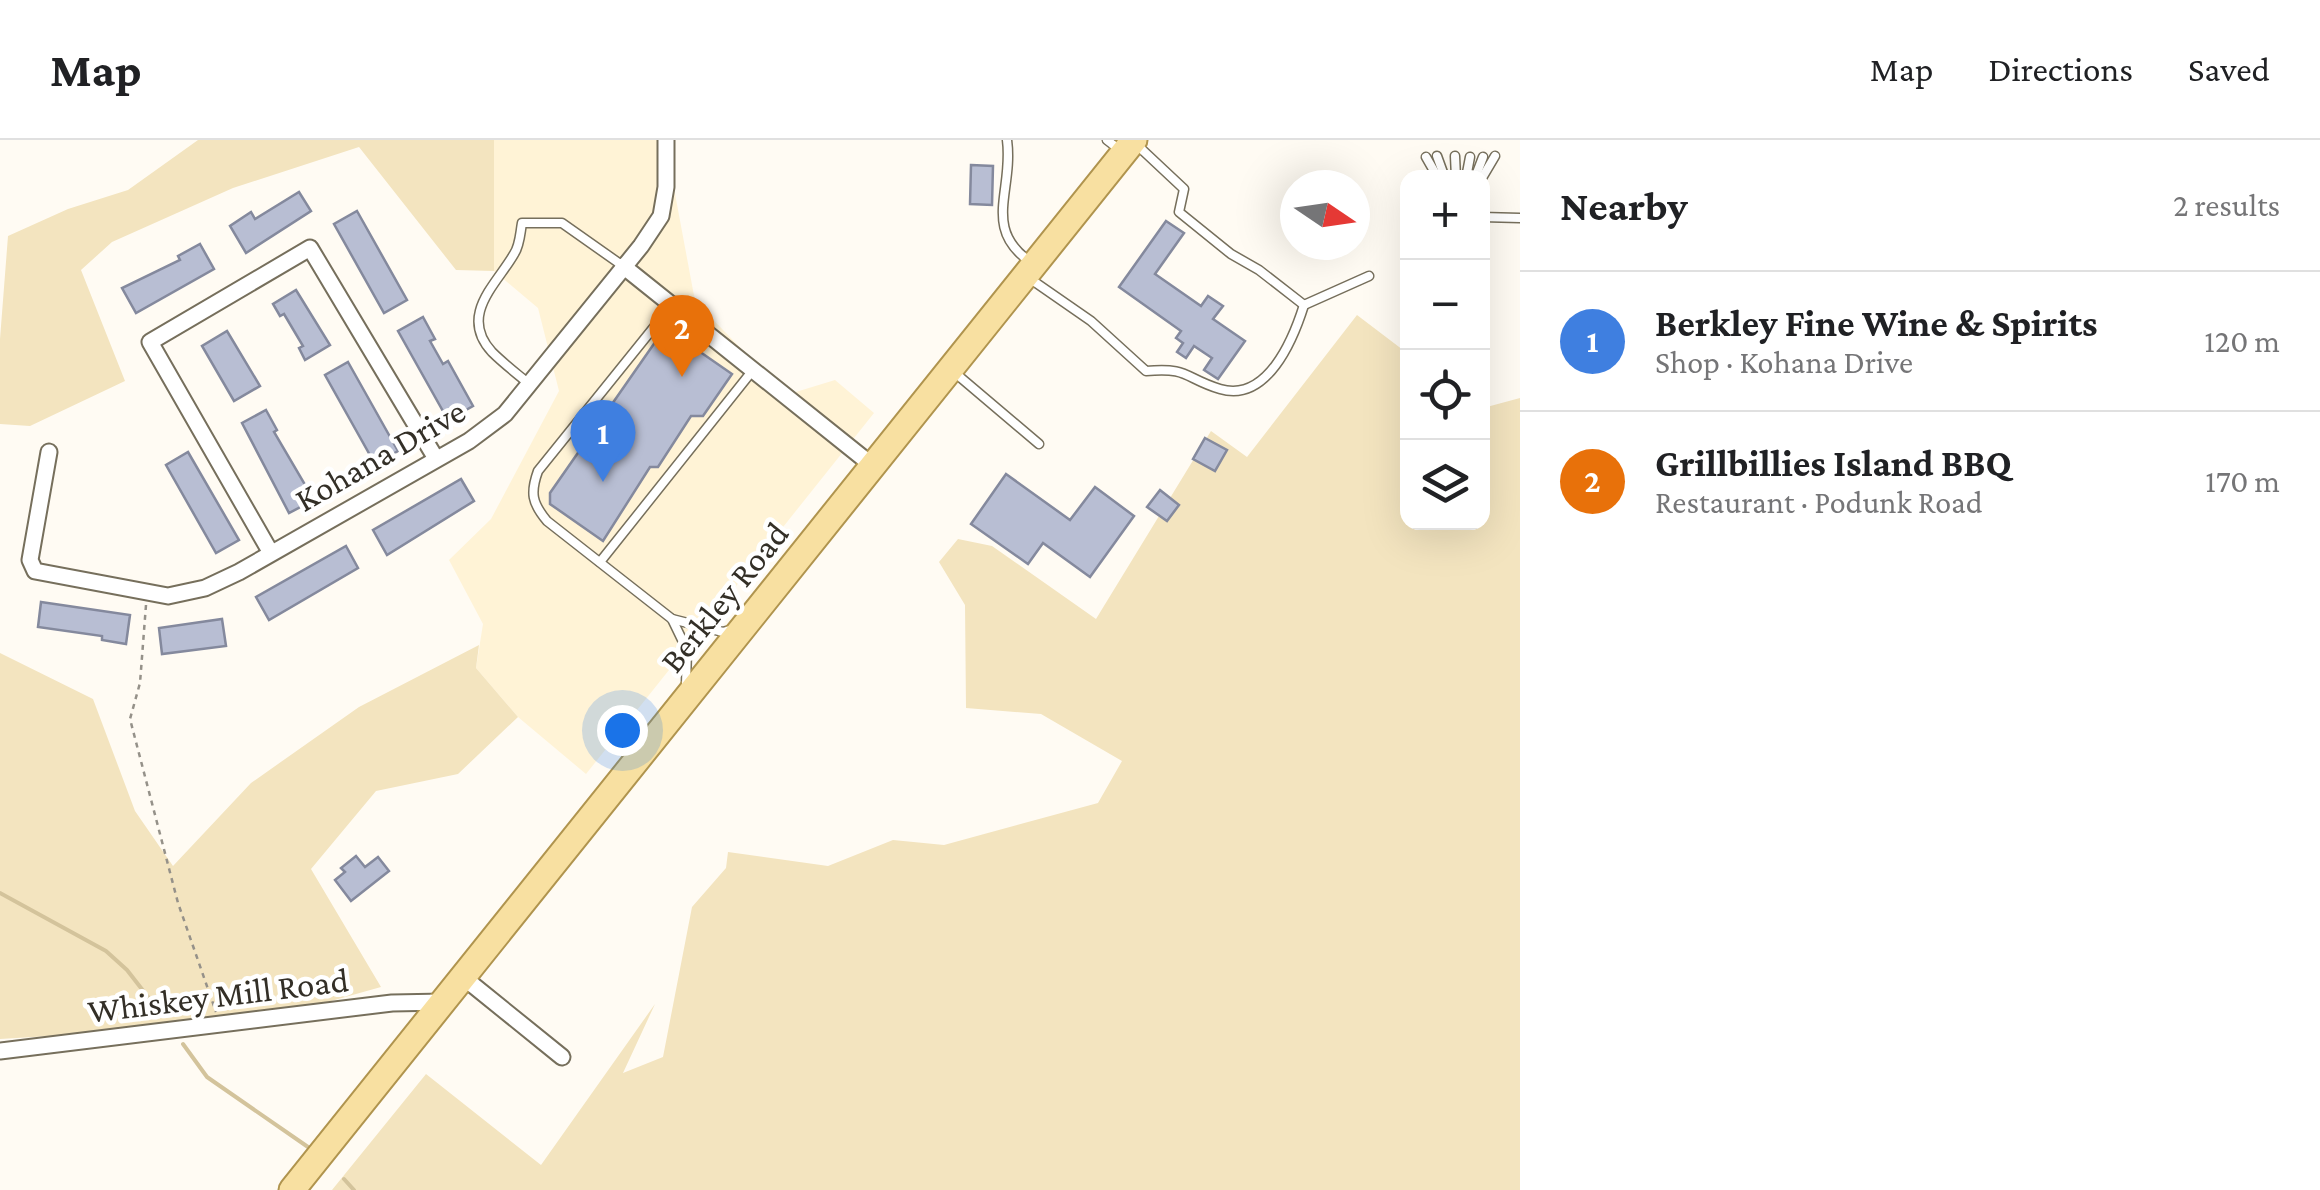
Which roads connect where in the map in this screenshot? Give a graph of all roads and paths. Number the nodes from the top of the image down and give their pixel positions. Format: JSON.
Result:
{"nodes":[{"id":1,"x":666,"y":140,"type":"edge"},
{"id":2,"x":1007,"y":140,"type":"edge"},
{"id":3,"x":1124,"y":143,"type":"edge"},
{"id":4,"x":1426,"y":156,"type":"dead end"},
{"id":5,"x":1438,"y":156,"type":"dead end"},
{"id":6,"x":1454,"y":156,"type":"dead end"},
{"id":7,"x":1495,"y":156,"type":"dead end"},
{"id":8,"x":1470,"y":157,"type":"dead end"},
{"id":9,"x":1483,"y":157,"type":"dead end"},
{"id":10,"x":1436,"y":170,"type":"edge"},
{"id":11,"x":1441,"y":170,"type":"edge"},
{"id":12,"x":1455,"y":170,"type":"edge"},
{"id":13,"x":1468,"y":170,"type":"edge"},
{"id":14,"x":1477,"y":170,"type":"edge"},
{"id":15,"x":1487,"y":170,"type":"edge"},
{"id":16,"x":1490,"y":217,"type":"edge"},
{"id":17,"x":1520,"y":218,"type":"edge"},
{"id":18,"x":624,"y":266,"type":"junction"},
{"id":19,"x":1029,"y":270,"type":"junction"},
{"id":20,"x":1369,"y":276,"type":"dead end"},
{"id":21,"x":1304,"y":304,"type":"junction"},
{"id":22,"x":672,"y":305,"type":"junction"},
{"id":23,"x":950,"y":369,"type":"junction"},
{"id":24,"x":753,"y":370,"type":"junction"},
{"id":25,"x":530,"y":384,"type":"junction"},
{"id":26,"x":1040,"y":444,"type":"dead end"},
{"id":27,"x":49,"y":452,"type":"dead end"},
{"id":28,"x":435,"y":457,"type":"junction"},
{"id":29,"x":873,"y":466,"type":"junction"},
{"id":30,"x":271,"y":553,"type":"junction"},
{"id":31,"x":600,"y":562,"type":"junction"},
{"id":32,"x":147,"y":593,"type":"junction"},
{"id":33,"x":672,"y":619,"type":"junction"},
{"id":34,"x":747,"y":625,"type":"junction"},
{"id":35,"x":684,"y":703,"type":"junction"},
{"id":36,"x":463,"y":977,"type":"junction"},
{"id":37,"x":444,"y":1002,"type":"junction"},
{"id":38,"x":220,"y":1026,"type":"junction"},
{"id":39,"x":0,"y":1051,"type":"edge"},
{"id":40,"x":562,"y":1057,"type":"dead end"},
{"id":41,"x":292,"y":1190,"type":"edge"}],
"edges":[{"from":1,"to":18,"type":"street","name":"Kohana Drive"},
{"from":2,"to":19,"type":"lane"},
{"from":3,"to":19,"type":"main road","name":"Berkley Road"},
{"from":3,"to":21,"type":"lane"},
{"from":4,"to":10,"type":"lane"},
{"from":5,"to":11,"type":"lane"},
{"from":6,"to":12,"type":"lane"},
{"from":7,"to":15,"type":"lane"},
{"from":8,"to":13,"type":"lane"},
{"from":9,"to":14,"type":"lane"},
{"from":16,"to":17,"type":"lane"},
{"from":18,"to":22,"type":"street"},
{"from":18,"to":25,"type":"street","name":"Kohana Drive"},
{"from":18,"to":25,"type":"lane"},
{"from":19,"to":21,"type":"lane"},
{"from":19,"to":23,"type":"main road","name":"Berkley Road"},
{"from":20,"to":21,"type":"lane"},
{"from":22,"to":24,"type":"street"},
{"from":22,"to":31,"type":"lane"},
{"from":23,"to":26,"type":"lane"},
{"from":23,"to":29,"type":"main road","name":"Berkley Road"},
{"from":24,"to":29,"type":"street"},
{"from":24,"to":31,"type":"lane"},
{"from":25,"to":28,"type":"street","name":"Kohana Drive"},
{"from":27,"to":32,"type":"street","name":"Kohana Drive"},
{"from":28,"to":30,"type":"street","name":"Kohana Drive"},
{"from":28,"to":30,"type":"street"},
{"from":29,"to":34,"type":"main road","name":"Berkley Road"},
{"from":30,"to":32,"type":"street","name":"Kohana Drive"},
{"from":31,"to":33,"type":"lane"},
{"from":32,"to":38,"type":"path"},
{"from":33,"to":34,"type":"lane"},
{"from":33,"to":35,"type":"lane"},
{"from":34,"to":35,"type":"main road","name":"Berkley Road"},
{"from":35,"to":36,"type":"main road","name":"Berkley Road"},
{"from":36,"to":37,"type":"main road","name":"Berkley Road"},
{"from":36,"to":40,"type":"street"},
{"from":37,"to":38,"type":"street","name":"Whiskey Mill Road"},
{"from":37,"to":41,"type":"main road","name":"Berkley Road"},
{"from":38,"to":39,"type":"street","name":"Whiskey Mill Road"}]}
